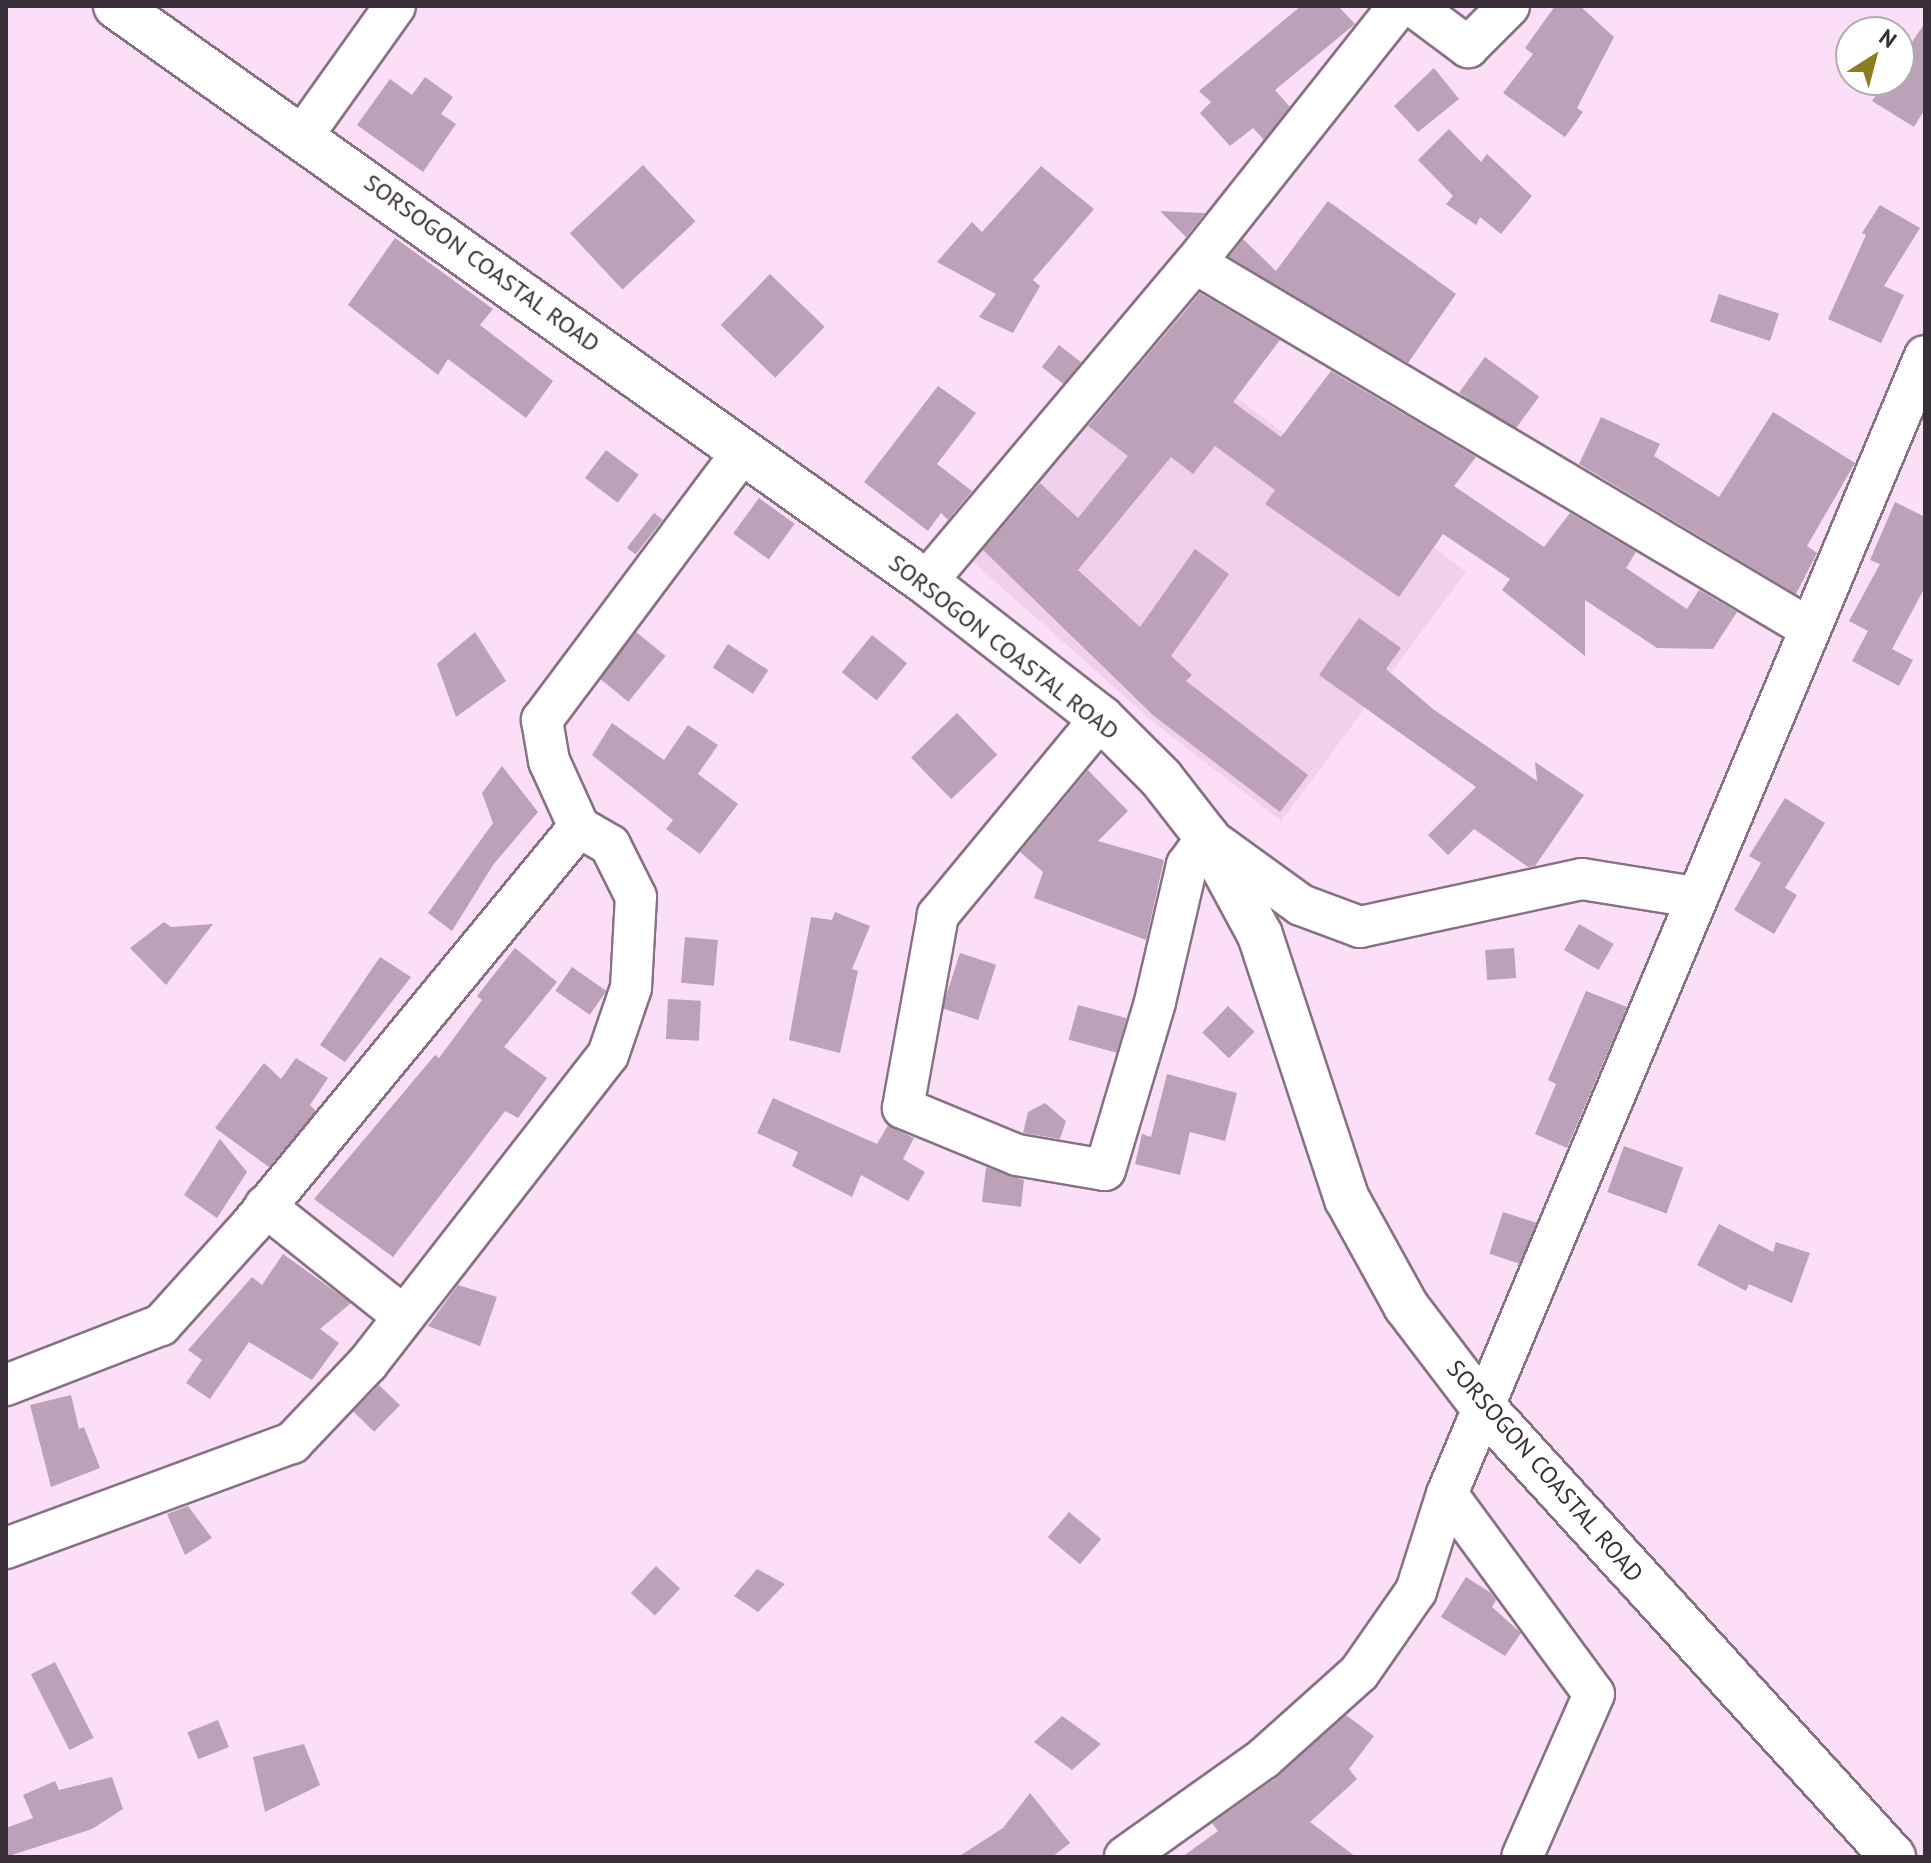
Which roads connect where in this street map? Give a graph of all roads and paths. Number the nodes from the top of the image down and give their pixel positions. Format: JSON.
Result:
{"nodes":[{"id":1,"x":116,"y":6,"type":"edge"},
{"id":2,"x":395,"y":6,"type":"edge"},
{"id":3,"x":1399,"y":6,"type":"edge"},
{"id":4,"x":1413,"y":6,"type":"edge"},
{"id":5,"x":1509,"y":6,"type":"edge"},
{"id":6,"x":303,"y":135,"type":"junction"},
{"id":7,"x":1195,"y":263,"type":"junction"},
{"id":8,"x":1925,"y":356,"type":"edge"},
{"id":9,"x":743,"y":451,"type":"junction"},
{"id":10,"x":926,"y":582,"type":"junction"},
{"id":11,"x":1807,"y":627,"type":"junction"},
{"id":12,"x":1101,"y":718,"type":"junction"},
{"id":13,"x":579,"y":827,"type":"junction"},
{"id":14,"x":1207,"y":837,"type":"junction"},
{"id":15,"x":1695,"y":897,"type":"junction"},
{"id":16,"x":265,"y":1206,"type":"junction"},
{"id":17,"x":401,"y":1314,"type":"junction"},
{"id":18,"x":6,"y":1385,"type":"edge"},
{"id":19,"x":1483,"y":1407,"type":"junction"},
{"id":20,"x":1447,"y":1494,"type":"junction"},
{"id":21,"x":6,"y":1548,"type":"edge"},
{"id":22,"x":1125,"y":1857,"type":"edge"},
{"id":23,"x":1522,"y":1857,"type":"edge"},
{"id":24,"x":1893,"y":1857,"type":"edge"}],
"edges":[{"from":1,"to":6,"type":"highway","name":"SORSOGON COASTAL ROAD"},
{"from":2,"to":6,"type":"street"},
{"from":3,"to":7,"type":"street"},
{"from":4,"to":5,"type":"street"},
{"from":6,"to":9,"type":"highway","name":"SORSOGON COASTAL ROAD"},
{"from":7,"to":10,"type":"street"},
{"from":7,"to":11,"type":"street"},
{"from":8,"to":11,"type":"street"},
{"from":9,"to":10,"type":"highway","name":"SORSOGON COASTAL ROAD"},
{"from":9,"to":13,"type":"street"},
{"from":10,"to":12,"type":"highway","name":"SORSOGON COASTAL ROAD"},
{"from":11,"to":15,"type":"street"},
{"from":12,"to":14,"type":"highway","name":"SORSOGON COASTAL ROAD"},
{"from":12,"to":14,"type":"street"},
{"from":13,"to":16,"type":"street"},
{"from":13,"to":17,"type":"street"},
{"from":14,"to":15,"type":"street"},
{"from":14,"to":19,"type":"highway","name":"SORSOGON COASTAL ROAD"},
{"from":15,"to":19,"type":"street"},
{"from":16,"to":17,"type":"street"},
{"from":16,"to":18,"type":"street"},
{"from":17,"to":21,"type":"street"},
{"from":19,"to":20,"type":"street"},
{"from":19,"to":24,"type":"highway","name":"SORSOGON COASTAL ROAD"},
{"from":20,"to":22,"type":"street"},
{"from":20,"to":23,"type":"street"}]}
